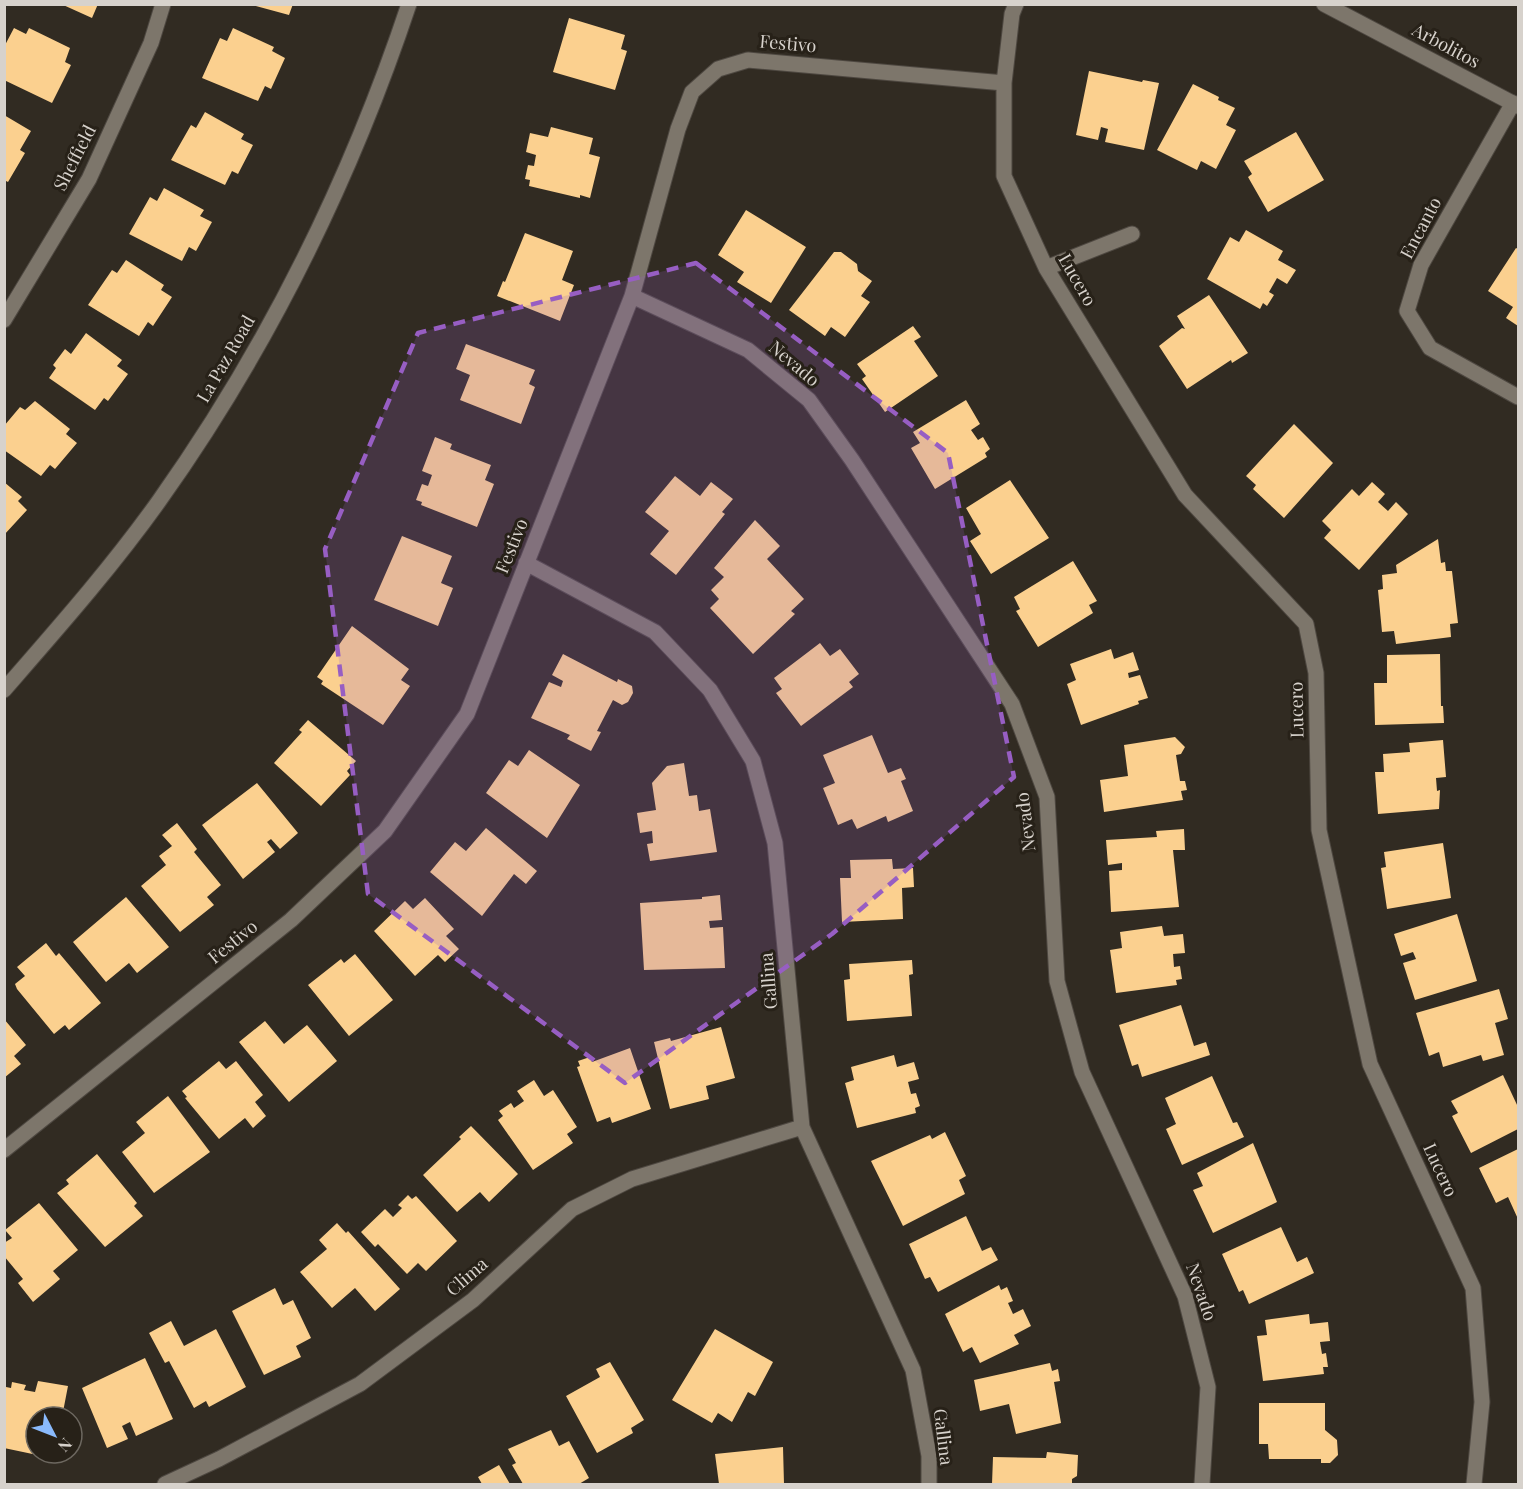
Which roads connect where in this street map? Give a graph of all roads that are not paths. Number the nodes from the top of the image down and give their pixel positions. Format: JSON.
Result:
{"nodes":[{"id":1,"x":163,"y":4,"type":"edge"},
{"id":2,"x":409,"y":4,"type":"edge"},
{"id":3,"x":1016,"y":4,"type":"edge"},
{"id":4,"x":1324,"y":4,"type":"edge"},
{"id":5,"x":1004,"y":83,"type":"junction"},
{"id":6,"x":1516,"y":105,"type":"edge"},
{"id":7,"x":1132,"y":234,"type":"dead end"},
{"id":8,"x":1046,"y":268,"type":"junction"},
{"id":9,"x":632,"y":296,"type":"junction"},
{"id":10,"x":4,"y":320,"type":"edge"},
{"id":11,"x":1518,"y":397,"type":"edge"},
{"id":12,"x":526,"y":563,"type":"junction"},
{"id":13,"x":4,"y":690,"type":"edge"},
{"id":14,"x":802,"y":1127,"type":"junction"},
{"id":15,"x":4,"y":1150,"type":"edge"},
{"id":16,"x":165,"y":1485,"type":"edge"},
{"id":17,"x":928,"y":1485,"type":"edge"},
{"id":18,"x":1202,"y":1485,"type":"edge"},
{"id":19,"x":1474,"y":1485,"type":"edge"}],
"edges":[{"from":1,"to":10,"type":"street","name":"Sheffield"},
{"from":2,"to":13,"type":"street","name":"La Paz Road"},
{"from":3,"to":5,"type":"street","name":"Lucero"},
{"from":4,"to":6,"type":"street","name":"Arbolitos"},
{"from":5,"to":8,"type":"street","name":"Lucero"},
{"from":5,"to":9,"type":"street","name":"Festivo"},
{"from":6,"to":11,"type":"street","name":"Encanto"},
{"from":7,"to":8,"type":"street"},
{"from":8,"to":19,"type":"street","name":"Lucero"},
{"from":9,"to":12,"type":"street","name":"Festivo"},
{"from":9,"to":18,"type":"street","name":"Nevado"},
{"from":12,"to":14,"type":"street","name":"Gallina"},
{"from":12,"to":15,"type":"street","name":"Festivo"},
{"from":14,"to":16,"type":"street","name":"Clima"},
{"from":14,"to":17,"type":"street","name":"Gallina"}]}
